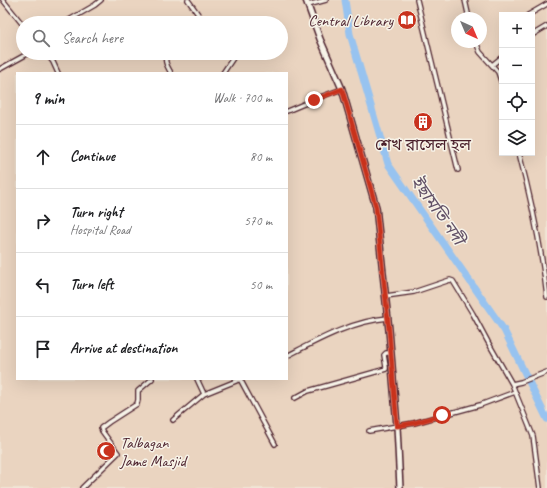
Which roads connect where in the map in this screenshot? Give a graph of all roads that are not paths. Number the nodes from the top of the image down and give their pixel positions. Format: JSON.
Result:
{"nodes":[{"id":1,"x":3,"y":0,"type":"edge"},
{"id":2,"x":101,"y":0,"type":"edge"},
{"id":3,"x":188,"y":0,"type":"edge"},
{"id":4,"x":326,"y":0,"type":"edge"},
{"id":5,"x":417,"y":0,"type":"edge"},
{"id":6,"x":464,"y":0,"type":"edge"},
{"id":7,"x":307,"y":3,"type":"edge"},
{"id":8,"x":547,"y":4,"type":"edge"},
{"id":9,"x":467,"y":12,"type":"edge"},
{"id":10,"x":533,"y":12,"type":"edge"},
{"id":11,"x":16,"y":16,"type":"edge"},
{"id":12,"x":76,"y":16,"type":"edge"},
{"id":13,"x":199,"y":16,"type":"edge"},
{"id":14,"x":547,"y":26,"type":"edge"},
{"id":15,"x":535,"y":33,"type":"edge"},
{"id":16,"x":478,"y":48,"type":"edge"},
{"id":17,"x":499,"y":59,"type":"edge"},
{"id":18,"x":16,"y":60,"type":"edge"},
{"id":19,"x":51,"y":60,"type":"edge"},
{"id":20,"x":165,"y":60,"type":"edge"},
{"id":21,"x":232,"y":60,"type":"edge"},
{"id":22,"x":492,"y":64,"type":"junction"},
{"id":23,"x":0,"y":69,"type":"edge"},
{"id":24,"x":58,"y":72,"type":"edge"},
{"id":25,"x":170,"y":72,"type":"edge"},
{"id":26,"x":224,"y":72,"type":"edge"},
{"id":27,"x":499,"y":75,"type":"edge"},
{"id":28,"x":342,"y":89,"type":"junction"},
{"id":29,"x":288,"y":111,"type":"edge"},
{"id":30,"x":520,"y":156,"type":"edge"},
{"id":31,"x":458,"y":170,"type":"dead end"},
{"id":32,"x":546,"y":282,"type":"edge"},
{"id":33,"x":386,"y":296,"type":"junction"},
{"id":34,"x":547,"y":297,"type":"edge"},
{"id":35,"x":388,"y":318,"type":"junction"},
{"id":36,"x":391,"y":352,"type":"junction"},
{"id":37,"x":288,"y":355,"type":"edge"},
{"id":38,"x":547,"y":372,"type":"edge"},
{"id":39,"x":151,"y":380,"type":"edge"},
{"id":40,"x":197,"y":380,"type":"edge"},
{"id":41,"x":238,"y":380,"type":"edge"},
{"id":42,"x":241,"y":380,"type":"edge"},
{"id":43,"x":512,"y":384,"type":"junction"},
{"id":44,"x":515,"y":392,"type":"junction"},
{"id":45,"x":204,"y":394,"type":"junction"},
{"id":46,"x":295,"y":398,"type":"dead end"},
{"id":47,"x":173,"y":420,"type":"dead end"},
{"id":48,"x":397,"y":426,"type":"junction"},
{"id":49,"x":370,"y":431,"type":"dead end"},
{"id":50,"x":275,"y":444,"type":"dead end"},
{"id":51,"x":82,"y":488,"type":"edge"},
{"id":52,"x":400,"y":488,"type":"edge"},
{"id":53,"x":540,"y":488,"type":"edge"}],
"edges":[{"from":1,"to":11,"type":"street"},
{"from":2,"to":12,"type":"street"},
{"from":3,"to":13,"type":"street"},
{"from":4,"to":7,"type":"street"},
{"from":5,"to":31,"type":"street"},
{"from":6,"to":9,"type":"street"},
{"from":7,"to":28,"type":"main road"},
{"from":8,"to":10,"type":"street"},
{"from":14,"to":15,"type":"street"},
{"from":16,"to":22,"type":"street"},
{"from":17,"to":22,"type":"street"},
{"from":18,"to":23,"type":"street"},
{"from":19,"to":24,"type":"street"},
{"from":20,"to":25,"type":"street"},
{"from":21,"to":26,"type":"street"},
{"from":22,"to":27,"type":"street"},
{"from":28,"to":29,"type":"street"},
{"from":28,"to":33,"type":"main road"},
{"from":30,"to":32,"type":"street"},
{"from":32,"to":34,"type":"street"},
{"from":33,"to":35,"type":"main road"},
{"from":33,"to":43,"type":"street"},
{"from":35,"to":36,"type":"main road"},
{"from":35,"to":37,"type":"street"},
{"from":36,"to":46,"type":"street"},
{"from":36,"to":48,"type":"main road"},
{"from":38,"to":43,"type":"street"},
{"from":39,"to":51,"type":"street"},
{"from":40,"to":45,"type":"street"},
{"from":41,"to":45,"type":"street"},
{"from":42,"to":50,"type":"street"},
{"from":43,"to":44,"type":"street"},
{"from":44,"to":48,"type":"street"},
{"from":44,"to":53,"type":"street"},
{"from":45,"to":47,"type":"street"},
{"from":48,"to":49,"type":"street"},
{"from":48,"to":52,"type":"main road"}]}
